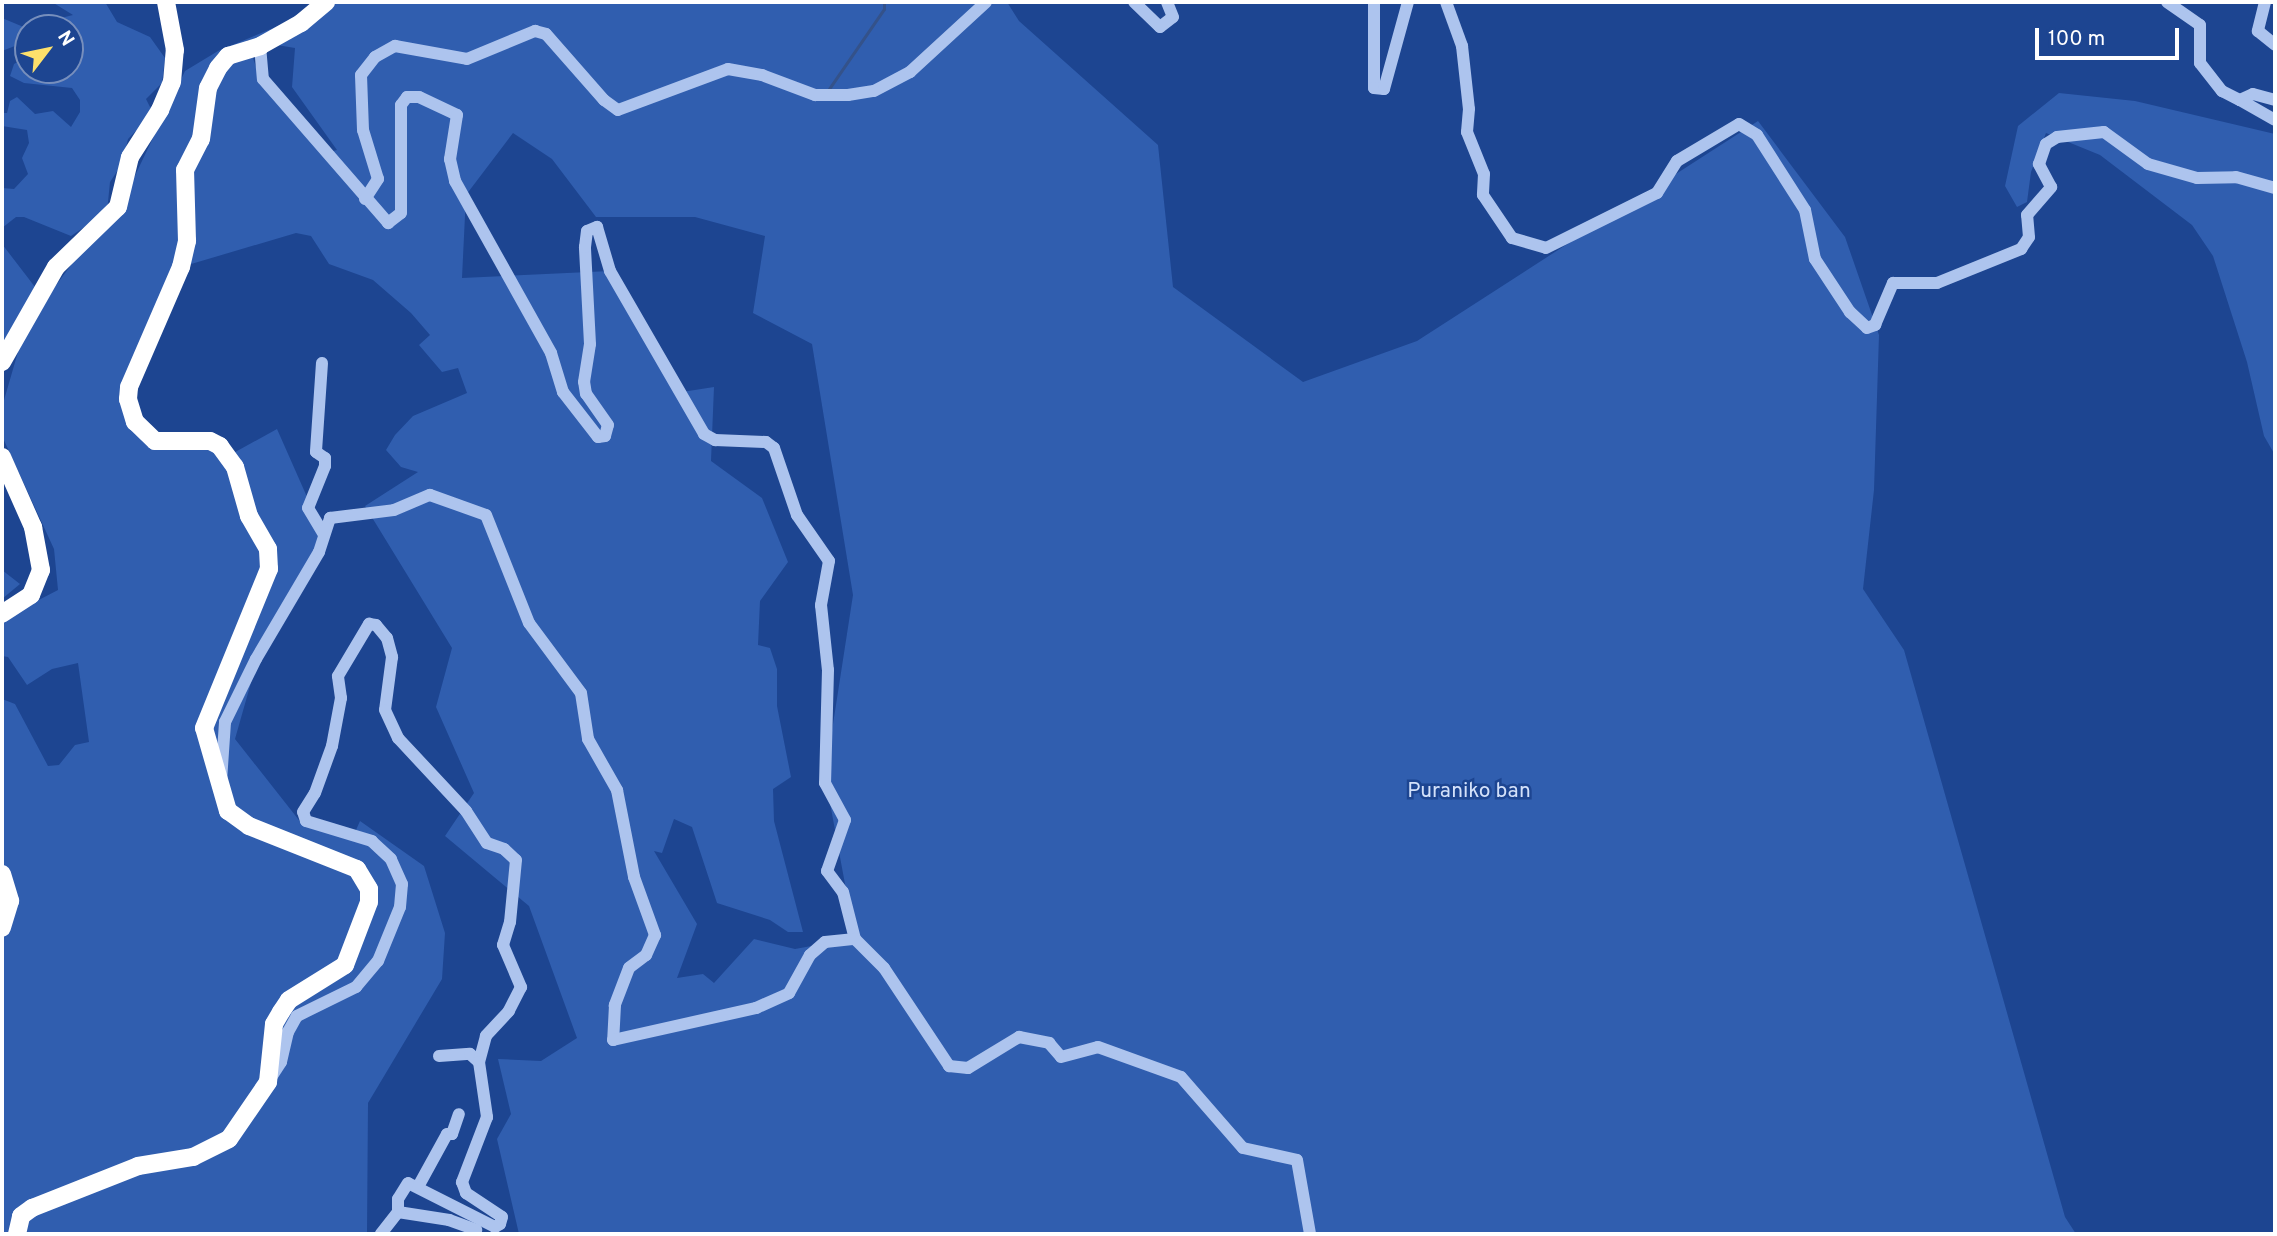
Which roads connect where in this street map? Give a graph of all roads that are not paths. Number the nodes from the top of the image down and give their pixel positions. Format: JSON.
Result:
{"nodes":[{"id":1,"x":166,"y":2,"type":"edge"},
{"id":2,"x":326,"y":2,"type":"edge"},
{"id":3,"x":986,"y":2,"type":"edge"},
{"id":4,"x":1133,"y":2,"type":"edge"},
{"id":5,"x":1167,"y":2,"type":"edge"},
{"id":6,"x":1374,"y":2,"type":"edge"},
{"id":7,"x":1408,"y":2,"type":"edge"},
{"id":8,"x":1446,"y":2,"type":"edge"},
{"id":9,"x":2167,"y":2,"type":"edge"},
{"id":10,"x":2265,"y":2,"type":"edge"},
{"id":11,"x":2275,"y":45,"type":"edge"},
{"id":12,"x":260,"y":46,"type":"junction"},
{"id":13,"x":2240,"y":100,"type":"junction"},
{"id":14,"x":2275,"y":100,"type":"edge"},
{"id":15,"x":2275,"y":120,"type":"edge"},
{"id":16,"x":2275,"y":188,"type":"edge"},
{"id":17,"x":365,"y":199,"type":"junction"},
{"id":18,"x":2,"y":362,"type":"edge"},
{"id":19,"x":322,"y":363,"type":"dead end"},
{"id":20,"x":2,"y":457,"type":"edge"},
{"id":21,"x":323,"y":533,"type":"junction"},
{"id":22,"x":2,"y":614,"type":"edge"},
{"id":23,"x":219,"y":788,"type":"junction"},
{"id":24,"x":2,"y":874,"type":"edge"},
{"id":25,"x":2,"y":928,"type":"edge"},
{"id":26,"x":855,"y":939,"type":"junction"},
{"id":27,"x":439,"y":1056,"type":"dead end"},
{"id":28,"x":479,"y":1062,"type":"junction"},
{"id":29,"x":268,"y":1082,"type":"junction"},
{"id":30,"x":459,"y":1114,"type":"dead end"},
{"id":31,"x":419,"y":1185,"type":"junction"},
{"id":32,"x":398,"y":1212,"type":"junction"},
{"id":33,"x":17,"y":1234,"type":"edge"},
{"id":34,"x":381,"y":1234,"type":"edge"},
{"id":35,"x":475,"y":1234,"type":"edge"},
{"id":36,"x":1310,"y":1234,"type":"edge"}],
"edges":[{"from":1,"to":18,"type":"highway"},
{"from":2,"to":12,"type":"highway"},
{"from":3,"to":17,"type":"street"},
{"from":4,"to":5,"type":"street"},
{"from":6,"to":7,"type":"street"},
{"from":8,"to":16,"type":"street"},
{"from":9,"to":13,"type":"street"},
{"from":10,"to":11,"type":"street"},
{"from":12,"to":17,"type":"street"},
{"from":12,"to":23,"type":"highway"},
{"from":13,"to":14,"type":"street"},
{"from":13,"to":15,"type":"street"},
{"from":17,"to":26,"type":"street"},
{"from":19,"to":21,"type":"street"},
{"from":20,"to":22,"type":"highway"},
{"from":21,"to":23,"type":"street"},
{"from":21,"to":26,"type":"street"},
{"from":23,"to":29,"type":"highway"},
{"from":24,"to":25,"type":"highway"},
{"from":26,"to":36,"type":"street"},
{"from":27,"to":28,"type":"street"},
{"from":28,"to":29,"type":"street"},
{"from":28,"to":31,"type":"street"},
{"from":29,"to":33,"type":"highway"},
{"from":30,"to":31,"type":"street"},
{"from":31,"to":32,"type":"street"},
{"from":32,"to":34,"type":"street"},
{"from":32,"to":35,"type":"street"}]}
